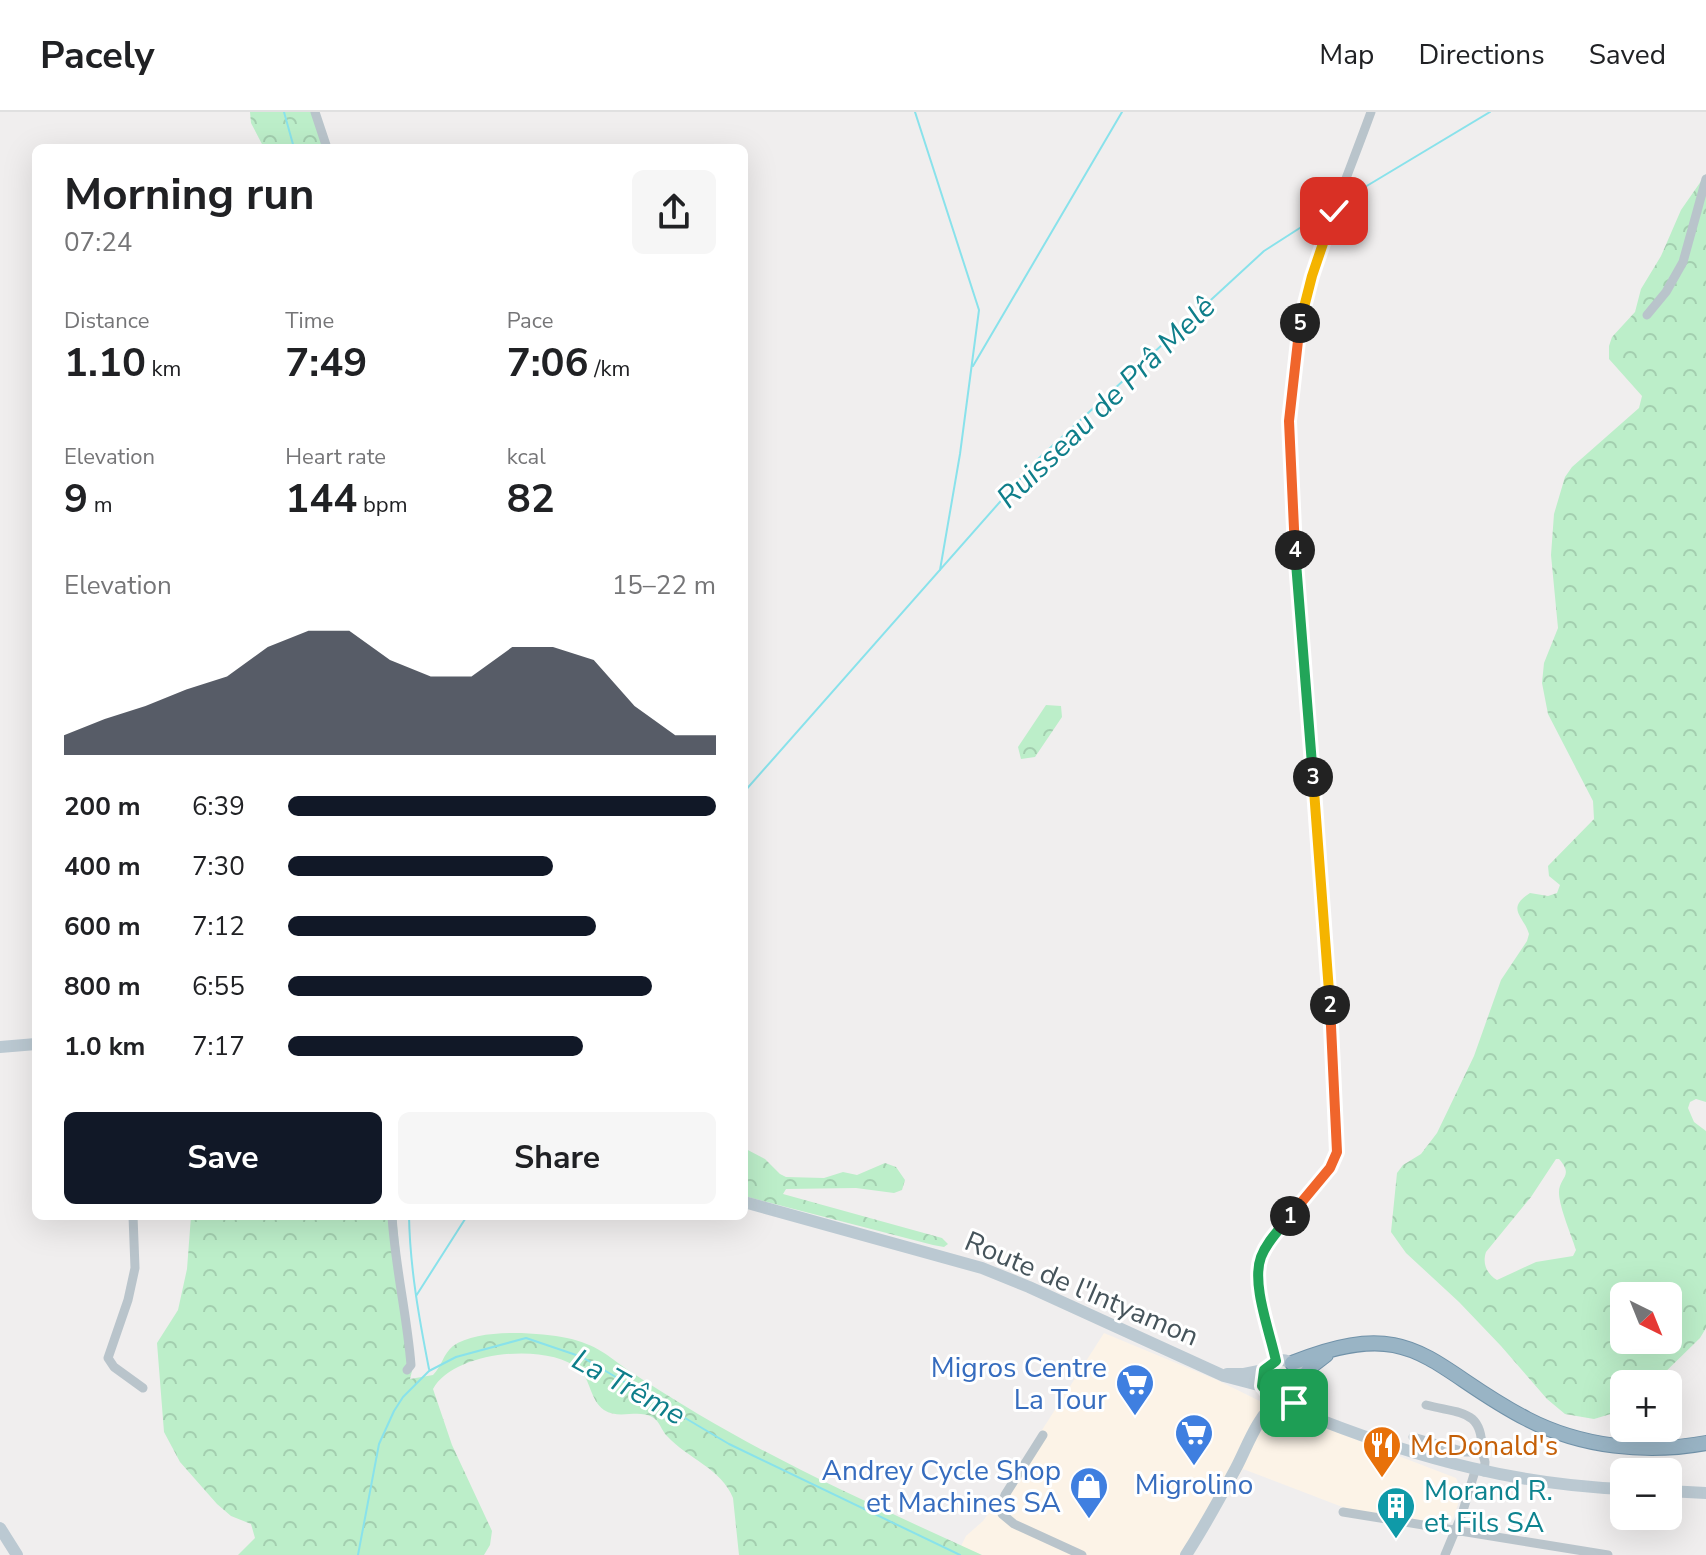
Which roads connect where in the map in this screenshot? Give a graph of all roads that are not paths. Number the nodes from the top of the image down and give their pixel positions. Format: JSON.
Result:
{"nodes":[{"id":1,"x":315,"y":112,"type":"edge"},
{"id":2,"x":1371,"y":112,"type":"edge"},
{"id":3,"x":326,"y":144,"type":"edge"},
{"id":4,"x":1706,"y":179,"type":"edge"},
{"id":5,"x":1647,"y":315,"type":"dead end"},
{"id":6,"x":32,"y":1044,"type":"edge"},
{"id":7,"x":0,"y":1047,"type":"edge"},
{"id":8,"x":748,"y":1203,"type":"edge"},
{"id":9,"x":133,"y":1220,"type":"edge"},
{"id":10,"x":392,"y":1220,"type":"edge"},
{"id":11,"x":1333,"y":1350,"type":"junction"},
{"id":12,"x":1276,"y":1361,"type":"junction"},
{"id":13,"x":1292,"y":1363,"type":"junction"},
{"id":14,"x":407,"y":1370,"type":"dead end"},
{"id":15,"x":1264,"y":1370,"type":"junction"},
{"id":16,"x":1214,"y":1371,"type":"junction"},
{"id":17,"x":1301,"y":1382,"type":"junction"},
{"id":18,"x":143,"y":1388,"type":"dead end"},
{"id":19,"x":1262,"y":1388,"type":"junction"},
{"id":20,"x":1282,"y":1400,"type":"junction"},
{"id":21,"x":1426,"y":1405,"type":"dead end"},
{"id":22,"x":1342,"y":1426,"type":"junction"},
{"id":23,"x":1254,"y":1431,"type":"junction"},
{"id":24,"x":1043,"y":1435,"type":"dead end"},
{"id":25,"x":1413,"y":1437,"type":"dead end"},
{"id":26,"x":1706,"y":1443,"type":"edge"},
{"id":27,"x":1482,"y":1452,"type":"junction"},
{"id":28,"x":1480,"y":1472,"type":"junction"},
{"id":29,"x":1610,"y":1488,"type":"edge"},
{"id":30,"x":1682,"y":1492,"type":"edge"},
{"id":31,"x":1706,"y":1493,"type":"edge"},
{"id":32,"x":1343,"y":1512,"type":"dead end"},
{"id":33,"x":0,"y":1528,"type":"edge"},
{"id":34,"x":1455,"y":1531,"type":"junction"},
{"id":35,"x":17,"y":1555,"type":"edge"},
{"id":36,"x":1082,"y":1555,"type":"edge"},
{"id":37,"x":1186,"y":1555,"type":"edge"},
{"id":38,"x":1445,"y":1555,"type":"edge"},
{"id":39,"x":1608,"y":1555,"type":"edge"}],
"edges":[{"from":1,"to":3,"type":"street"},
{"from":2,"to":12,"type":"street"},
{"from":4,"to":5,"type":"street"},
{"from":6,"to":7,"type":"main road"},
{"from":8,"to":16,"type":"main road","name":"Route de l'Intyamon"},
{"from":9,"to":18,"type":"street"},
{"from":10,"to":14,"type":"street"},
{"from":11,"to":13,"type":"highway"},
{"from":11,"to":17,"type":"highway"},
{"from":11,"to":26,"type":"highway"},
{"from":12,"to":13,"type":"main road"},
{"from":12,"to":15,"type":"main road"},
{"from":13,"to":17,"type":"main road"},
{"from":15,"to":16,"type":"main road","name":"Route de l'Intyamon"},
{"from":15,"to":19,"type":"main road"},
{"from":16,"to":19,"type":"main road","name":"Route de l'Intyamon"},
{"from":17,"to":20,"type":"main road"},
{"from":17,"to":22,"type":"main road"},
{"from":19,"to":20,"type":"main road"},
{"from":19,"to":23,"type":"main road"},
{"from":20,"to":22,"type":"main road"},
{"from":20,"to":23,"type":"main road"},
{"from":21,"to":27,"type":"street"},
{"from":22,"to":28,"type":"main road"},
{"from":23,"to":37,"type":"main road"},
{"from":24,"to":36,"type":"street"},
{"from":25,"to":27,"type":"street"},
{"from":27,"to":28,"type":"street"},
{"from":28,"to":29,"type":"main road"},
{"from":28,"to":34,"type":"street"},
{"from":30,"to":31,"type":"main road"},
{"from":32,"to":34,"type":"street"},
{"from":33,"to":35,"type":"main road"},
{"from":34,"to":38,"type":"street"},
{"from":34,"to":39,"type":"street"}]}
